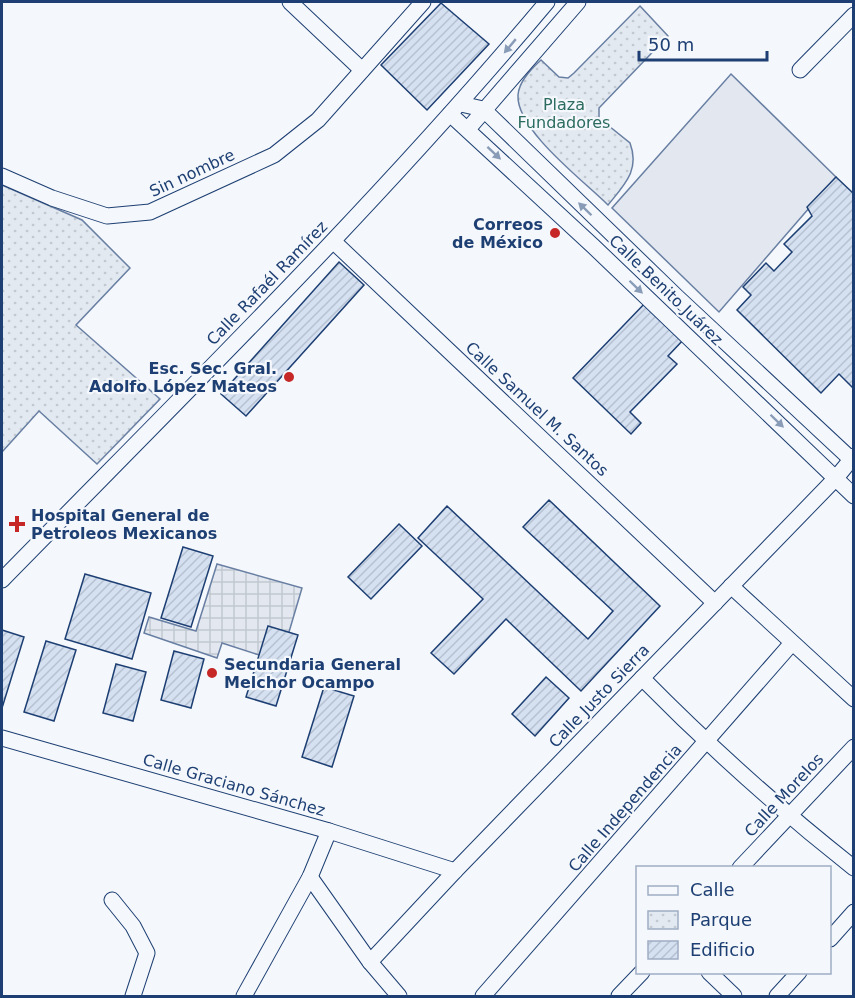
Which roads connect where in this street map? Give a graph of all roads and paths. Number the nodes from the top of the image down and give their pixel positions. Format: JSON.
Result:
{"nodes":[{"id":1,"x":290,"y":2,"type":"edge"},
{"id":2,"x":423,"y":2,"type":"edge"},
{"id":3,"x":547,"y":2,"type":"edge"},
{"id":4,"x":578,"y":2,"type":"edge"},
{"id":5,"x":854,"y":15,"type":"edge"},
{"id":6,"x":362,"y":70,"type":"junction"},
{"id":7,"x":800,"y":70,"type":"dead end"},
{"id":8,"x":456,"y":109,"type":"junction"},
{"id":9,"x":483,"y":109,"type":"junction"},
{"id":10,"x":468,"y":129,"type":"junction"},
{"id":11,"x":2,"y":176,"type":"edge"},
{"id":12,"x":608,"y":231,"type":"junction"},
{"id":13,"x":334,"y":242,"type":"junction"},
{"id":14,"x":593,"y":246,"type":"junction"},
{"id":15,"x":853,"y":459,"type":"edge"},
{"id":16,"x":836,"y":478,"type":"junction"},
{"id":17,"x":854,"y":495,"type":"edge"},
{"id":18,"x":2,"y":580,"type":"edge"},
{"id":19,"x":731,"y":586,"type":"junction"},
{"id":20,"x":715,"y":603,"type":"junction"},
{"id":21,"x":792,"y":643,"type":"junction"},
{"id":22,"x":642,"y":678,"type":"junction"},
{"id":23,"x":854,"y":699,"type":"edge"},
{"id":24,"x":2,"y":738,"type":"edge"},
{"id":25,"x":706,"y":743,"type":"junction"},
{"id":26,"x":854,"y":747,"type":"edge"},
{"id":27,"x":788,"y":816,"type":"junction"},
{"id":28,"x":329,"y":831,"type":"junction"},
{"id":29,"x":741,"y":866,"type":"edge"},
{"id":30,"x":854,"y":868,"type":"edge"},
{"id":31,"x":455,"y":871,"type":"junction"},
{"id":32,"x":310,"y":877,"type":"junction"},
{"id":33,"x":112,"y":900,"type":"dead end"},
{"id":34,"x":854,"y":912,"type":"edge"},
{"id":35,"x":831,"y":938,"type":"edge"},
{"id":36,"x":370,"y":962,"type":"junction"},
{"id":37,"x":640,"y":974,"type":"edge"},
{"id":38,"x":711,"y":974,"type":"edge"},
{"id":39,"x":797,"y":974,"type":"edge"},
{"id":40,"x":133,"y":996,"type":"edge"},
{"id":41,"x":244,"y":996,"type":"edge"},
{"id":42,"x":399,"y":996,"type":"edge"},
{"id":43,"x":483,"y":996,"type":"edge"},
{"id":44,"x":619,"y":996,"type":"edge"},
{"id":45,"x":734,"y":996,"type":"edge"},
{"id":46,"x":777,"y":996,"type":"edge"}],
"edges":[{"from":1,"to":6,"type":"street"},
{"from":2,"to":6,"type":"street","name":"Sin nombre"},
{"from":3,"to":8,"type":"street","name":"Calle Rafaél Ramírez","one_way":true},
{"from":4,"to":9,"type":"street"},
{"from":5,"to":7,"type":"street"},
{"from":6,"to":11,"type":"street","name":"Sin nombre"},
{"from":8,"to":9,"type":"street"},
{"from":8,"to":10,"type":"street","name":"Calle Benito Juárez"},
{"from":8,"to":13,"type":"street","name":"Calle Rafaél Ramírez"},
{"from":9,"to":10,"type":"street"},
{"from":12,"to":9,"type":"street","name":"Calle Benito Juárez","one_way":true},
{"from":10,"to":14,"type":"street","name":"Calle Benito Juárez","one_way":true},
{"from":12,"to":14,"type":"street"},
{"from":12,"to":15,"type":"street","name":"Calle Benito Juárez"},
{"from":13,"to":18,"type":"street","name":"Calle Rafaél Ramírez"},
{"from":13,"to":20,"type":"street","name":"Calle Samuel M. Santos"},
{"from":14,"to":16,"type":"street","name":"Calle Benito Juárez","one_way":true},
{"from":15,"to":16,"type":"street","name":"Calle Justo Sierra"},
{"from":16,"to":17,"type":"street","name":"Calle Benito Juárez"},
{"from":16,"to":19,"type":"street","name":"Calle Justo Sierra"},
{"from":19,"to":20,"type":"street","name":"Calle Justo Sierra"},
{"from":19,"to":21,"type":"street"},
{"from":20,"to":22,"type":"street","name":"Calle Justo Sierra"},
{"from":21,"to":23,"type":"street"},
{"from":21,"to":25,"type":"street","name":"Calle Independencia"},
{"from":22,"to":25,"type":"street"},
{"from":22,"to":31,"type":"street","name":"Calle Justo Sierra"},
{"from":24,"to":28,"type":"street","name":"Calle Graciano Sánchez"},
{"from":25,"to":27,"type":"street"},
{"from":25,"to":43,"type":"street","name":"Calle Independencia"},
{"from":26,"to":27,"type":"street","name":"Calle Morelos"},
{"from":27,"to":29,"type":"street","name":"Calle Morelos"},
{"from":27,"to":30,"type":"street"},
{"from":28,"to":31,"type":"street","name":"Calle Graciano Sánchez"},
{"from":28,"to":32,"type":"street"},
{"from":31,"to":36,"type":"street","name":"Calle Justo Sierra"},
{"from":32,"to":36,"type":"street"},
{"from":32,"to":41,"type":"street"},
{"from":33,"to":40,"type":"street"},
{"from":34,"to":35,"type":"street"},
{"from":36,"to":42,"type":"street"},
{"from":37,"to":44,"type":"street"},
{"from":38,"to":45,"type":"street"},
{"from":39,"to":46,"type":"street"}]}
